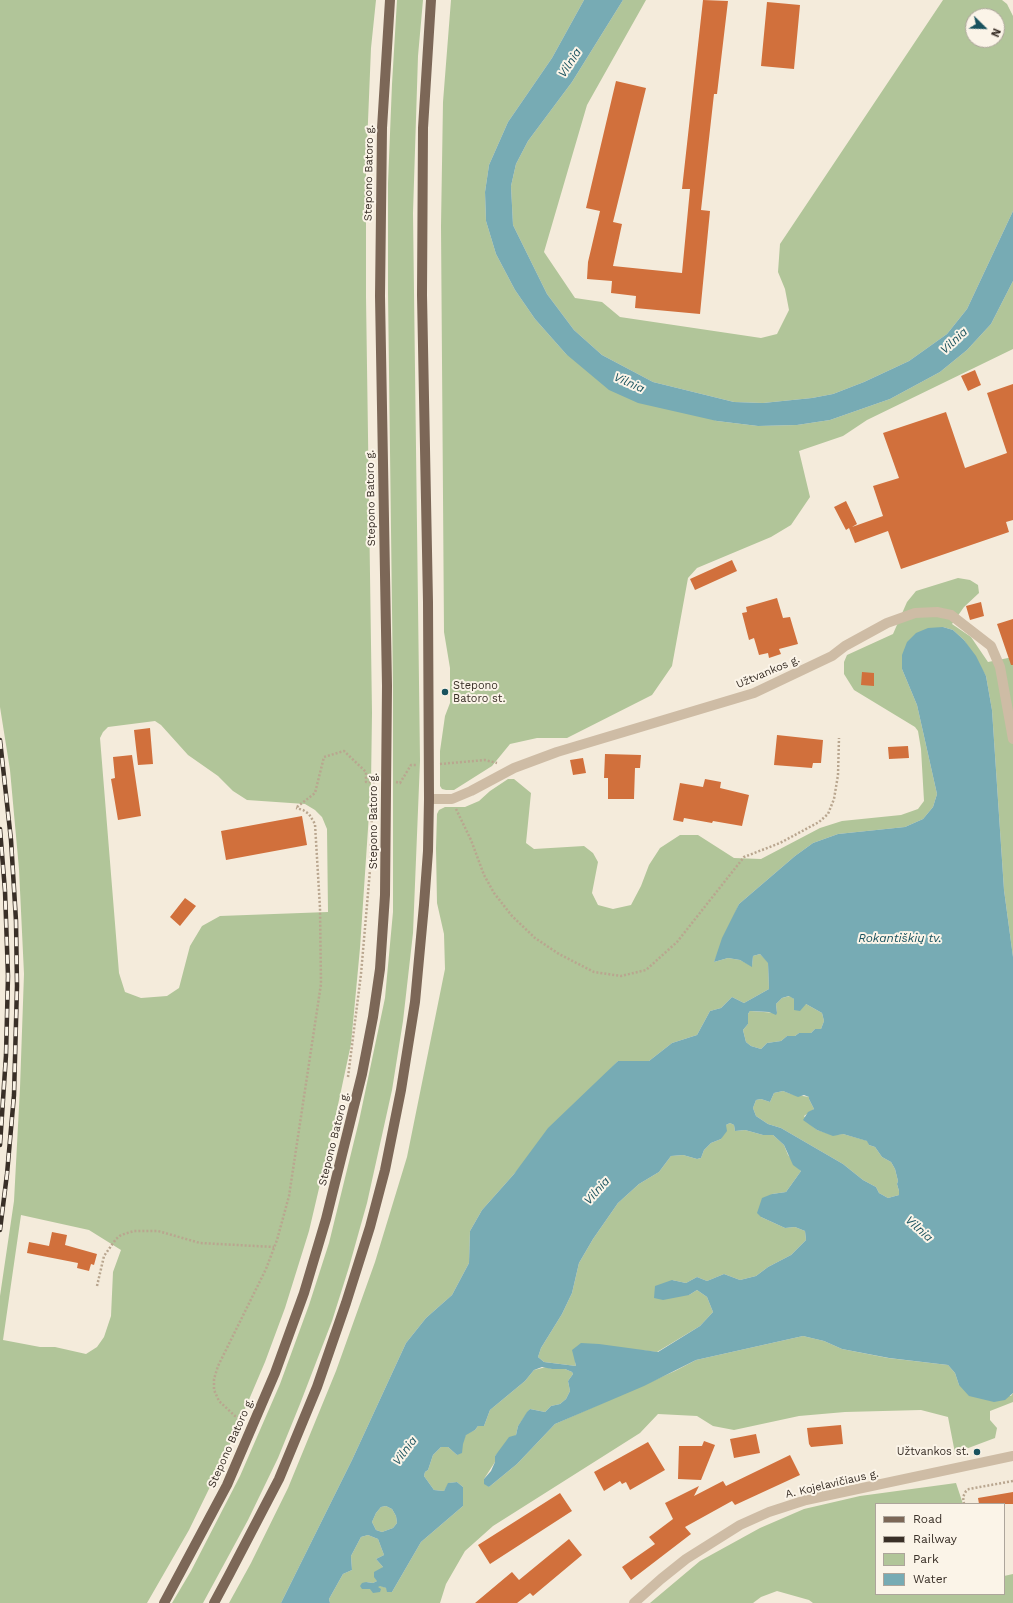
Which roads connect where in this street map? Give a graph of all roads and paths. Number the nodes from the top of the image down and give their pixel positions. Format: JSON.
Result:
{"nodes":[{"id":1,"x":390,"y":0,"type":"edge"},
{"id":2,"x":431,"y":0,"type":"edge"},
{"id":3,"x":839,"y":738,"type":"dead end"},
{"id":4,"x":1013,"y":739,"type":"edge"},
{"id":5,"x":429,"y":765,"type":"junction"},
{"id":6,"x":514,"y":768,"type":"junction"},
{"id":7,"x":374,"y":782,"type":"junction"},
{"id":8,"x":386,"y":782,"type":"junction"},
{"id":9,"x":374,"y":789,"type":"dead end"},
{"id":10,"x":429,"y":799,"type":"junction"},
{"id":11,"x":452,"y":799,"type":"junction"},
{"id":12,"x":372,"y":812,"type":"dead end"},
{"id":13,"x":347,"y":1078,"type":"dead end"},
{"id":14,"x":274,"y":1247,"type":"junction"},
{"id":15,"x":97,"y":1286,"type":"dead end"},
{"id":16,"x":247,"y":1414,"type":"dead end"},
{"id":17,"x":1013,"y":1456,"type":"edge"},
{"id":18,"x":1013,"y":1481,"type":"edge"},
{"id":19,"x":964,"y":1503,"type":"edge"},
{"id":20,"x":164,"y":1603,"type":"edge"},
{"id":21,"x":214,"y":1603,"type":"edge"},
{"id":22,"x":634,"y":1603,"type":"edge"}],
"edges":[{"from":1,"to":8,"type":"main road","name":"Stepono Batoro g."},
{"from":2,"to":5,"type":"main road"},
{"from":3,"to":11,"type":"path"},
{"from":4,"to":6,"type":"street","name":"Užtvankos g."},
{"from":5,"to":6,"type":"path"},
{"from":5,"to":8,"type":"path"},
{"from":5,"to":10,"type":"main road"},
{"from":6,"to":11,"type":"street","name":"Užtvankos g."},
{"from":7,"to":8,"type":"path"},
{"from":7,"to":9,"type":"path"},
{"from":7,"to":14,"type":"path"},
{"from":8,"to":20,"type":"main road","name":"Stepono Batoro g."},
{"from":10,"to":11,"type":"street","name":"Užtvankos g."},
{"from":10,"to":21,"type":"main road"},
{"from":12,"to":13,"type":"path"},
{"from":14,"to":15,"type":"path"},
{"from":14,"to":16,"type":"path"},
{"from":17,"to":22,"type":"street","name":"A. Kojelavičiaus g."},
{"from":18,"to":19,"type":"path"}]}
